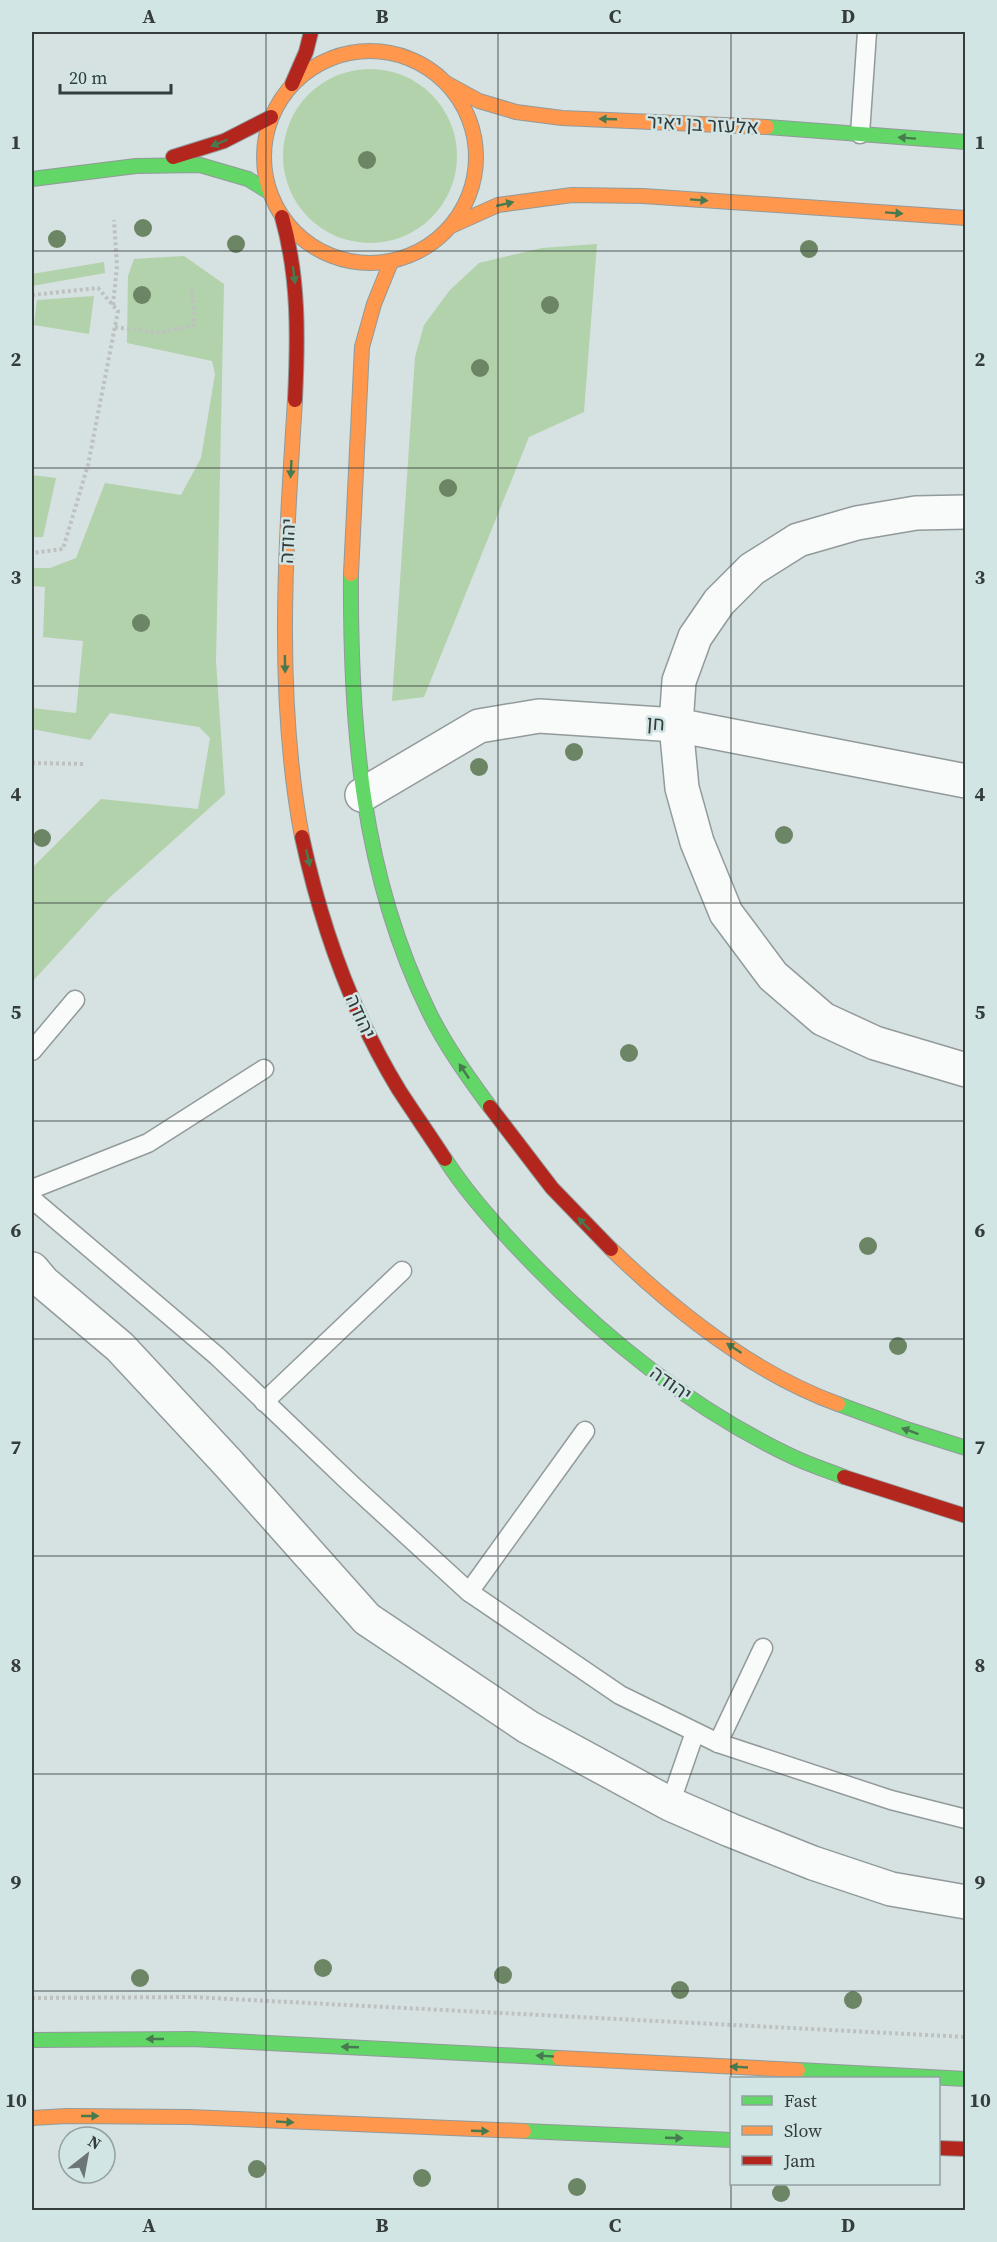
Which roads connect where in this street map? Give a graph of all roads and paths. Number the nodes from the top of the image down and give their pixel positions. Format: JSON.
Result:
{"nodes":[{"id":1,"x":311,"y":32,"type":"edge"},
{"id":2,"x":867,"y":32,"type":"edge"},
{"id":3,"x":391,"y":41,"type":"dead end"},
{"id":4,"x":406,"y":58,"type":"junction"},
{"id":5,"x":446,"y":83,"type":"junction"},
{"id":6,"x":292,"y":84,"type":"junction"},
{"id":7,"x":271,"y":117,"type":"junction"},
{"id":8,"x":860,"y":134,"type":"junction"},
{"id":9,"x":966,"y":142,"type":"edge"},
{"id":10,"x":136,"y":166,"type":"junction"},
{"id":11,"x":32,"y":179,"type":"edge"},
{"id":12,"x":269,"y":192,"type":"junction"},
{"id":13,"x":282,"y":218,"type":"junction"},
{"id":14,"x":966,"y":218,"type":"edge"},
{"id":15,"x":114,"y":220,"type":"dead end"},
{"id":16,"x":451,"y":226,"type":"junction"},
{"id":17,"x":391,"y":262,"type":"junction"},
{"id":18,"x":192,"y":288,"type":"dead end"},
{"id":19,"x":32,"y":295,"type":"edge"},
{"id":20,"x":113,"y":306,"type":"junction"},
{"id":21,"x":115,"y":327,"type":"junction"},
{"id":22,"x":966,"y":512,"type":"edge"},
{"id":23,"x":32,"y":553,"type":"edge"},
{"id":24,"x":676,"y":725,"type":"junction"},
{"id":25,"x":32,"y":763,"type":"edge"},
{"id":26,"x":85,"y":764,"type":"dead end"},
{"id":27,"x":966,"y":781,"type":"edge"},
{"id":28,"x":362,"y":795,"type":"junction"},
{"id":29,"x":75,"y":1000,"type":"dead end"},
{"id":30,"x":32,"y":1051,"type":"edge"},
{"id":31,"x":264,"y":1069,"type":"dead end"},
{"id":32,"x":966,"y":1070,"type":"edge"},
{"id":33,"x":32,"y":1189,"type":"edge"},
{"id":34,"x":32,"y":1199,"type":"edge"},
{"id":35,"x":402,"y":1271,"type":"dead end"},
{"id":36,"x":35,"y":1281,"type":"edge"},
{"id":37,"x":264,"y":1401,"type":"junction"},
{"id":38,"x":585,"y":1431,"type":"dead end"},
{"id":39,"x":966,"y":1448,"type":"edge"},
{"id":40,"x":966,"y":1515,"type":"edge"},
{"id":41,"x":469,"y":1592,"type":"junction"},
{"id":42,"x":763,"y":1648,"type":"dead end"},
{"id":43,"x":695,"y":1732,"type":"junction"},
{"id":44,"x":718,"y":1743,"type":"junction"},
{"id":45,"x":670,"y":1804,"type":"junction"},
{"id":46,"x":966,"y":1819,"type":"edge"},
{"id":47,"x":966,"y":1902,"type":"edge"},
{"id":48,"x":32,"y":1998,"type":"edge"},
{"id":49,"x":966,"y":2037,"type":"edge"},
{"id":50,"x":32,"y":2040,"type":"edge"},
{"id":51,"x":927,"y":2077,"type":"edge"},
{"id":52,"x":940,"y":2078,"type":"edge"},
{"id":53,"x":966,"y":2079,"type":"edge"},
{"id":54,"x":32,"y":2118,"type":"edge"},
{"id":55,"x":730,"y":2140,"type":"edge"},
{"id":56,"x":940,"y":2148,"type":"edge"},
{"id":57,"x":966,"y":2149,"type":"edge"}],
"edges":[{"from":1,"to":6,"type":"main road"},
{"from":2,"to":8,"type":"lane"},
{"from":3,"to":4,"type":"main road"},
{"from":4,"to":5,"type":"main road"},
{"from":4,"to":6,"type":"main road"},
{"from":8,"to":5,"type":"main road","name":"אלעזר בן יאיר","one_way":true},
{"from":5,"to":16,"type":"main road"},
{"from":6,"to":7,"type":"main road"},
{"from":7,"to":10,"type":"main road","one_way":true},
{"from":7,"to":12,"type":"main road"},
{"from":9,"to":8,"type":"main road","name":"אלעזר בן יאיר","one_way":true},
{"from":10,"to":11,"type":"main road"},
{"from":10,"to":12,"type":"main road"},
{"from":12,"to":13,"type":"main road"},
{"from":13,"to":17,"type":"main road"},
{"from":13,"to":40,"type":"main road","name":"יהודה","one_way":true},
{"from":16,"to":14,"type":"main road","one_way":true},
{"from":15,"to":20,"type":"path"},
{"from":16,"to":17,"type":"main road"},
{"from":17,"to":28,"type":"main road"},
{"from":18,"to":21,"type":"path"},
{"from":19,"to":20,"type":"path"},
{"from":20,"to":21,"type":"path"},
{"from":21,"to":23,"type":"path"},
{"from":22,"to":24,"type":"street"},
{"from":24,"to":27,"type":"street","name":"חן"},
{"from":24,"to":28,"type":"street","name":"חן"},
{"from":24,"to":32,"type":"street"},
{"from":25,"to":26,"type":"path"},
{"from":39,"to":28,"type":"main road","one_way":true},
{"from":29,"to":30,"type":"lane"},
{"from":31,"to":33,"type":"lane"},
{"from":34,"to":37,"type":"lane"},
{"from":35,"to":37,"type":"lane"},
{"from":36,"to":45,"type":"street"},
{"from":37,"to":41,"type":"lane"},
{"from":38,"to":41,"type":"lane"},
{"from":41,"to":43,"type":"lane"},
{"from":42,"to":44,"type":"lane"},
{"from":43,"to":44,"type":"lane"},
{"from":43,"to":45,"type":"lane"},
{"from":44,"to":46,"type":"lane"},
{"from":45,"to":47,"type":"street"},
{"from":48,"to":49,"type":"path"},
{"from":51,"to":50,"type":"main road","one_way":true},
{"from":53,"to":52,"type":"main road","one_way":true},
{"from":54,"to":55,"type":"main road","one_way":true},
{"from":56,"to":57,"type":"main road"}]}
